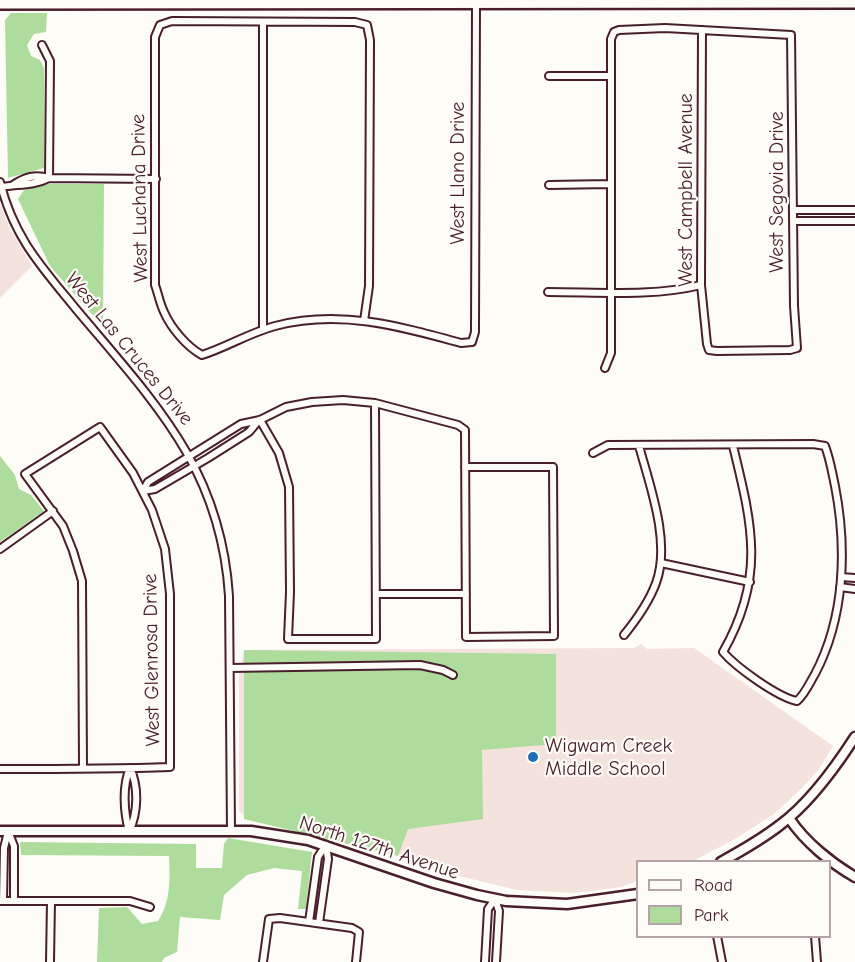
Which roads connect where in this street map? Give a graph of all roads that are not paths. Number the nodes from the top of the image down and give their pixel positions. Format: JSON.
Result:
{"nodes":[{"id":1,"x":217,"y":2,"type":"edge"},
{"id":2,"x":476,"y":3,"type":"junction"},
{"id":3,"x":855,"y":3,"type":"edge"},
{"id":4,"x":0,"y":4,"type":"edge"},
{"id":5,"x":264,"y":22,"type":"junction"},
{"id":6,"x":702,"y":30,"type":"junction"},
{"id":7,"x":42,"y":45,"type":"dead end"},
{"id":8,"x":549,"y":76,"type":"dead end"},
{"id":9,"x":610,"y":76,"type":"junction"},
{"id":10,"x":49,"y":178,"type":"junction"},
{"id":11,"x":156,"y":179,"type":"junction"},
{"id":12,"x":1,"y":184,"type":"edge"},
{"id":13,"x":549,"y":184,"type":"dead end"},
{"id":14,"x":610,"y":184,"type":"junction"},
{"id":15,"x":794,"y":210,"type":"junction"},
{"id":16,"x":855,"y":210,"type":"edge"},
{"id":17,"x":794,"y":221,"type":"junction"},
{"id":18,"x":855,"y":221,"type":"edge"},
{"id":19,"x":701,"y":285,"type":"junction"},
{"id":20,"x":548,"y":292,"type":"dead end"},
{"id":21,"x":611,"y":292,"type":"junction"},
{"id":22,"x":364,"y":321,"type":"junction"},
{"id":23,"x":263,"y":330,"type":"junction"},
{"id":24,"x":709,"y":350,"type":"joint"},
{"id":25,"x":605,"y":368,"type":"dead end"},
{"id":26,"x":375,"y":404,"type":"junction"},
{"id":27,"x":260,"y":420,"type":"junction"},
{"id":28,"x":639,"y":446,"type":"junction"},
{"id":29,"x":733,"y":446,"type":"junction"},
{"id":30,"x":593,"y":453,"type":"dead end"},
{"id":31,"x":190,"y":457,"type":"junction"},
{"id":32,"x":195,"y":466,"type":"junction"},
{"id":33,"x":465,"y":467,"type":"junction"},
{"id":34,"x":142,"y":490,"type":"junction"},
{"id":35,"x":53,"y":511,"type":"junction"},
{"id":36,"x":0,"y":549,"type":"edge"},
{"id":37,"x":661,"y":563,"type":"junction"},
{"id":38,"x":841,"y":577,"type":"junction"},
{"id":39,"x":855,"y":578,"type":"edge"},
{"id":40,"x":750,"y":582,"type":"junction"},
{"id":41,"x":840,"y":588,"type":"junction"},
{"id":42,"x":855,"y":589,"type":"edge"},
{"id":43,"x":376,"y":594,"type":"junction"},
{"id":44,"x":466,"y":594,"type":"junction"},
{"id":45,"x":624,"y":635,"type":"dead end"},
{"id":46,"x":230,"y":668,"type":"junction"},
{"id":47,"x":453,"y":675,"type":"dead end"},
{"id":48,"x":855,"y":737,"type":"edge"},
{"id":49,"x":83,"y":768,"type":"junction"},
{"id":50,"x":130,"y":768,"type":"junction"},
{"id":51,"x":0,"y":769,"type":"edge"},
{"id":52,"x":789,"y":818,"type":"junction"},
{"id":53,"x":231,"y":830,"type":"junction"},
{"id":54,"x":4,"y":831,"type":"edge"},
{"id":55,"x":129,"y":832,"type":"junction"},
{"id":56,"x":326,"y":845,"type":"junction"},
{"id":57,"x":723,"y":860,"type":"edge"},
{"id":58,"x":830,"y":860,"type":"edge"},
{"id":59,"x":831,"y":861,"type":"edge"},
{"id":60,"x":855,"y":878,"type":"edge"},
{"id":61,"x":636,"y":894,"type":"edge"},
{"id":62,"x":495,"y":899,"type":"junction"},
{"id":63,"x":2,"y":901,"type":"edge"},
{"id":64,"x":14,"y":901,"type":"junction"},
{"id":65,"x":51,"y":901,"type":"junction"},
{"id":66,"x":150,"y":907,"type":"dead end"},
{"id":67,"x":309,"y":922,"type":"junction"},
{"id":68,"x":319,"y":924,"type":"junction"},
{"id":69,"x":717,"y":938,"type":"edge"},
{"id":70,"x":815,"y":938,"type":"edge"},
{"id":71,"x":50,"y":962,"type":"edge"},
{"id":72,"x":263,"y":962,"type":"edge"},
{"id":73,"x":357,"y":962,"type":"edge"},
{"id":74,"x":485,"y":962,"type":"edge"},
{"id":75,"x":496,"y":962,"type":"edge"},
{"id":76,"x":722,"y":962,"type":"edge"},
{"id":77,"x":817,"y":962,"type":"edge"}],
"edges":[{"from":1,"to":2,"type":"main road"},
{"from":1,"to":4,"type":"main road"},
{"from":2,"to":3,"type":"main road"},
{"from":2,"to":22,"type":"street","name":"West Llano Drive"},
{"from":5,"to":11,"type":"street","name":"West Luchana Drive"},
{"from":5,"to":22,"type":"street"},
{"from":5,"to":23,"type":"street"},
{"from":6,"to":9,"type":"street"},
{"from":6,"to":15,"type":"street","name":"West Segovia Drive"},
{"from":6,"to":19,"type":"street","name":"West Campbell Avenue"},
{"from":7,"to":10,"type":"street"},
{"from":8,"to":9,"type":"street"},
{"from":9,"to":14,"type":"street"},
{"from":10,"to":11,"type":"street"},
{"from":10,"to":12,"type":"street"},
{"from":11,"to":23,"type":"street","name":"West Luchana Drive"},
{"from":12,"to":31,"type":"street","name":"West Las Cruces Drive"},
{"from":13,"to":14,"type":"street"},
{"from":14,"to":21,"type":"street"},
{"from":15,"to":16,"type":"street"},
{"from":15,"to":17,"type":"street","name":"West Segovia Drive"},
{"from":17,"to":18,"type":"street"},
{"from":17,"to":24,"type":"street","name":"West Segovia Drive"},
{"from":19,"to":21,"type":"street"},
{"from":19,"to":24,"type":"street","name":"West Campbell Avenue"},
{"from":20,"to":21,"type":"street"},
{"from":21,"to":25,"type":"street"},
{"from":22,"to":23,"type":"street"},
{"from":26,"to":27,"type":"street"},
{"from":26,"to":33,"type":"street"},
{"from":26,"to":43,"type":"street"},
{"from":27,"to":31,"type":"street"},
{"from":27,"to":32,"type":"street"},
{"from":27,"to":43,"type":"street"},
{"from":28,"to":29,"type":"street"},
{"from":28,"to":30,"type":"street"},
{"from":28,"to":37,"type":"street"},
{"from":29,"to":38,"type":"street"},
{"from":29,"to":40,"type":"street"},
{"from":31,"to":32,"type":"street","name":"West Las Cruces Drive"},
{"from":31,"to":34,"type":"street"},
{"from":32,"to":34,"type":"street"},
{"from":32,"to":46,"type":"street","name":"West Las Cruces Drive"},
{"from":33,"to":44,"type":"street"},
{"from":33,"to":44,"type":"street"},
{"from":34,"to":35,"type":"street","name":"West Glenrosa Drive"},
{"from":34,"to":50,"type":"street","name":"West Glenrosa Drive"},
{"from":35,"to":36,"type":"street"},
{"from":35,"to":49,"type":"street"},
{"from":37,"to":40,"type":"street"},
{"from":37,"to":45,"type":"street"},
{"from":38,"to":39,"type":"street"},
{"from":38,"to":41,"type":"street"},
{"from":40,"to":41,"type":"street"},
{"from":41,"to":42,"type":"street"},
{"from":43,"to":44,"type":"street"},
{"from":46,"to":47,"type":"street"},
{"from":46,"to":53,"type":"street","name":"West Las Cruces Drive"},
{"from":48,"to":52,"type":"street"},
{"from":49,"to":50,"type":"street"},
{"from":49,"to":51,"type":"street"},
{"from":50,"to":55,"type":"street","name":"West Glenrosa Drive"},
{"from":52,"to":57,"type":"street"},
{"from":52,"to":58,"type":"street"},
{"from":53,"to":55,"type":"street","name":"North 127th Avenue"},
{"from":53,"to":56,"type":"street","name":"North 127th Avenue"},
{"from":54,"to":55,"type":"street","name":"North 127th Avenue"},
{"from":54,"to":63,"type":"street"},
{"from":54,"to":64,"type":"street"},
{"from":56,"to":62,"type":"street","name":"North 127th Avenue"},
{"from":56,"to":67,"type":"street"},
{"from":56,"to":68,"type":"street"},
{"from":59,"to":60,"type":"street"},
{"from":61,"to":62,"type":"street","name":"North 127th Avenue"},
{"from":62,"to":74,"type":"street"},
{"from":62,"to":75,"type":"street"},
{"from":63,"to":64,"type":"street"},
{"from":64,"to":65,"type":"street"},
{"from":65,"to":66,"type":"street"},
{"from":65,"to":71,"type":"street"},
{"from":67,"to":68,"type":"street"},
{"from":67,"to":72,"type":"street"},
{"from":68,"to":73,"type":"street"},
{"from":69,"to":76,"type":"street"},
{"from":70,"to":77,"type":"street"}]}
